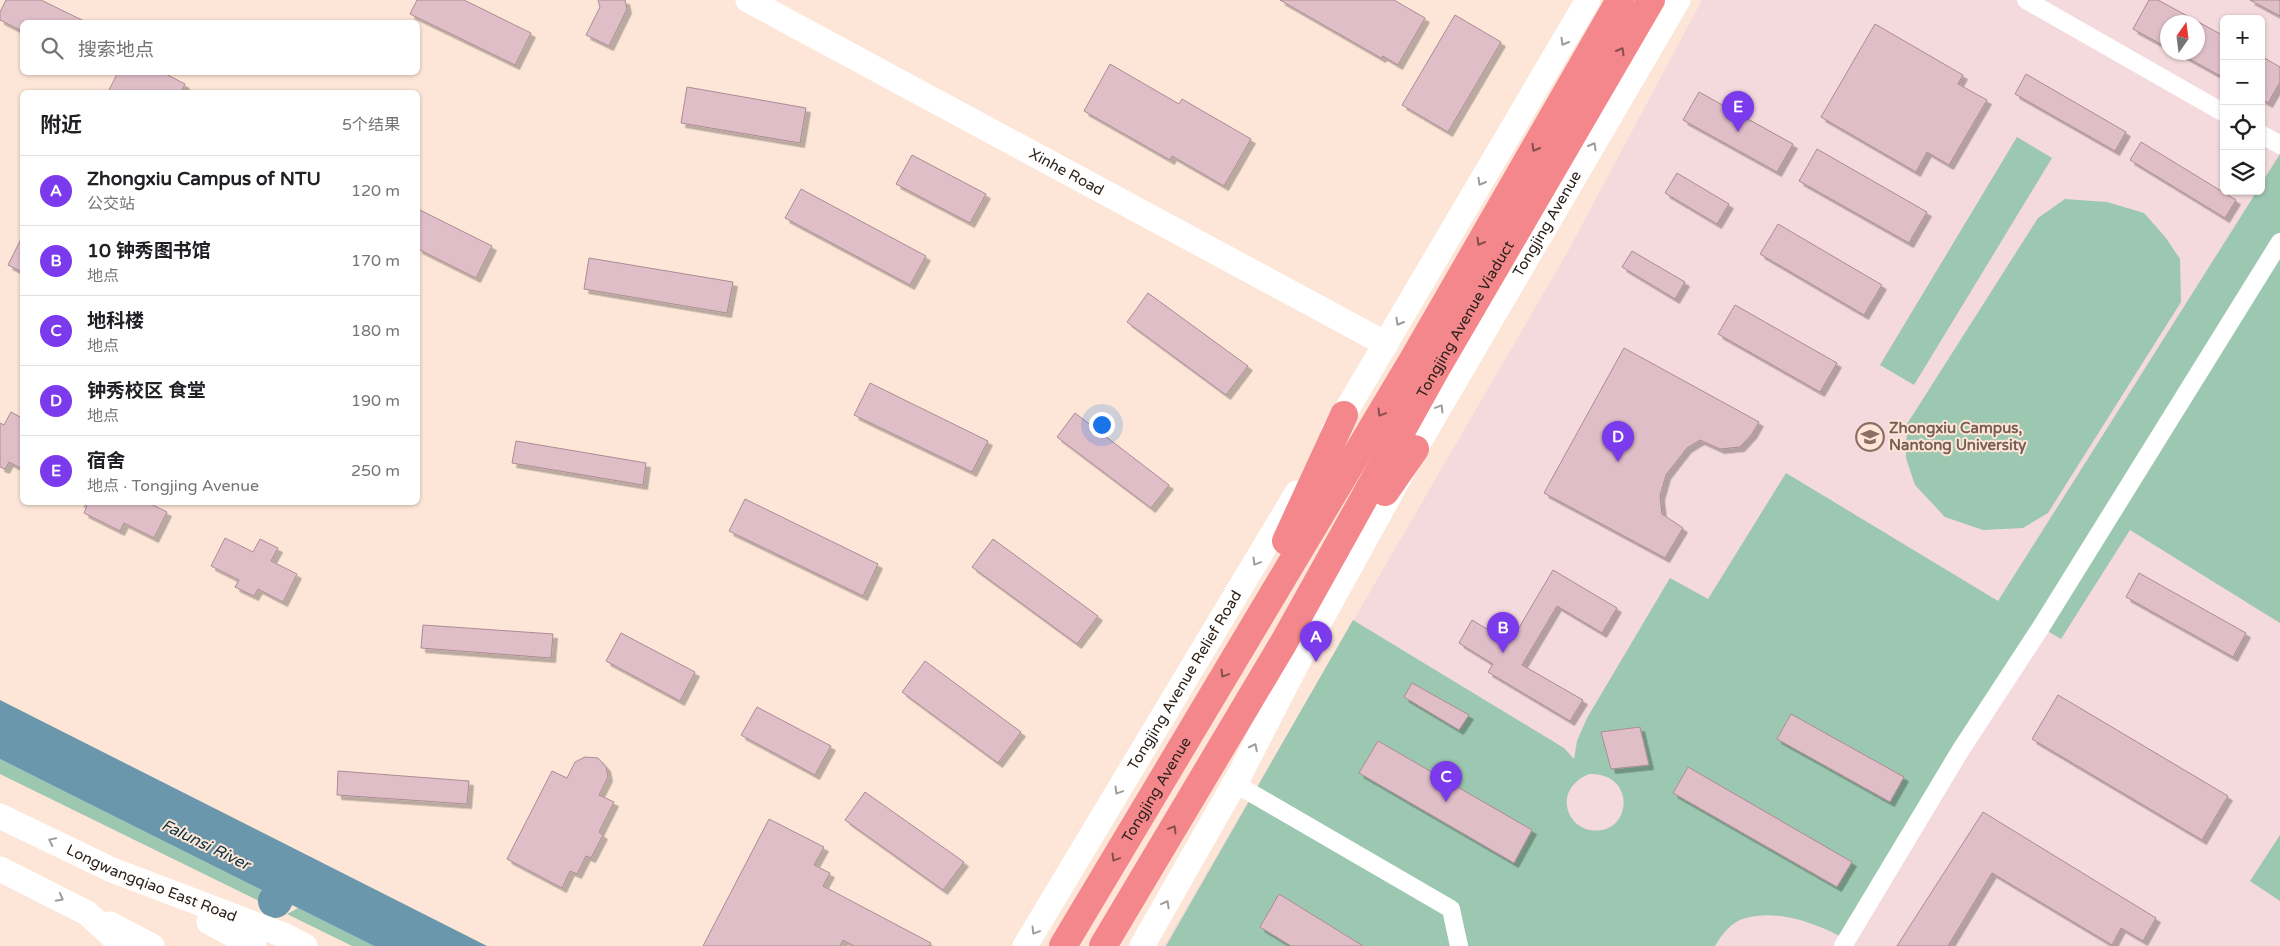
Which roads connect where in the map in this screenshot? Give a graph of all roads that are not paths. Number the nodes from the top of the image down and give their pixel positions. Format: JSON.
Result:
{"nodes":[{"id":1,"x":748,"y":0,"type":"edge"},
{"id":2,"x":1588,"y":0,"type":"edge"},
{"id":3,"x":1620,"y":0,"type":"edge"},
{"id":4,"x":1651,"y":0,"type":"edge"},
{"id":5,"x":1678,"y":0,"type":"edge"},
{"id":6,"x":2026,"y":0,"type":"edge"},
{"id":7,"x":2220,"y":111,"type":"edge"},
{"id":8,"x":2265,"y":136,"type":"edge"},
{"id":9,"x":2280,"y":145,"type":"edge"},
{"id":10,"x":1516,"y":207,"type":"junction"},
{"id":11,"x":2280,"y":242,"type":"edge"},
{"id":12,"x":1386,"y":344,"type":"junction"},
{"id":13,"x":1344,"y":415,"type":"junction"},
{"id":14,"x":1415,"y":450,"type":"junction"},
{"id":15,"x":1249,"y":632,"type":"junction"},
{"id":16,"x":1284,"y":642,"type":"junction"},
{"id":17,"x":1234,"y":783,"type":"junction"},
{"id":18,"x":0,"y":816,"type":"edge"},
{"id":19,"x":0,"y":869,"type":"edge"},
{"id":20,"x":112,"y":870,"type":"junction"},
{"id":21,"x":88,"y":913,"type":"junction"},
{"id":22,"x":123,"y":946,"type":"edge"},
{"id":23,"x":152,"y":946,"type":"edge"},
{"id":24,"x":254,"y":946,"type":"edge"},
{"id":25,"x":305,"y":946,"type":"edge"},
{"id":26,"x":1026,"y":946,"type":"edge"},
{"id":27,"x":1063,"y":946,"type":"edge"},
{"id":28,"x":1103,"y":946,"type":"edge"},
{"id":29,"x":1142,"y":946,"type":"edge"},
{"id":30,"x":1459,"y":946,"type":"edge"},
{"id":31,"x":1843,"y":946,"type":"edge"}],
"edges":[{"from":1,"to":12,"type":"street","name":"Xinhe Road"},
{"from":2,"to":12,"type":"street","one_way":true},
{"from":3,"to":10,"type":"highway","name":"Tongjing Avenue Viaduct","one_way":true},
{"from":10,"to":4,"type":"highway","name":"Tongjing Avenue Viaduct","one_way":true},
{"from":14,"to":5,"type":"street","name":"Tongjing Avenue","one_way":true},
{"from":6,"to":7,"type":"street"},
{"from":8,"to":9,"type":"street"},
{"from":10,"to":15,"type":"highway","name":"Tongjing Avenue Viaduct","one_way":true},
{"from":10,"to":16,"type":"highway","name":"Tongjing Avenue Viaduct"},
{"from":11,"to":31,"type":"street"},
{"from":12,"to":13,"type":"street"},
{"from":13,"to":15,"type":"highway"},
{"from":13,"to":26,"type":"street","name":"Tongjing Avenue Relief Road","one_way":true},
{"from":14,"to":16,"type":"highway"},
{"from":17,"to":14,"type":"street","one_way":true},
{"from":15,"to":27,"type":"highway","name":"Tongjing Avenue","one_way":true},
{"from":28,"to":16,"type":"highway","one_way":true},
{"from":29,"to":17,"type":"street","one_way":true},
{"from":17,"to":30,"type":"street"},
{"from":20,"to":18,"type":"street","name":"Longwangqiao East Road","one_way":true},
{"from":19,"to":21,"type":"street","one_way":true},
{"from":20,"to":24,"type":"street"},
{"from":20,"to":25,"type":"street","name":"Longwangqiao East Road"},
{"from":21,"to":22,"type":"street"},
{"from":21,"to":23,"type":"street"}]}
